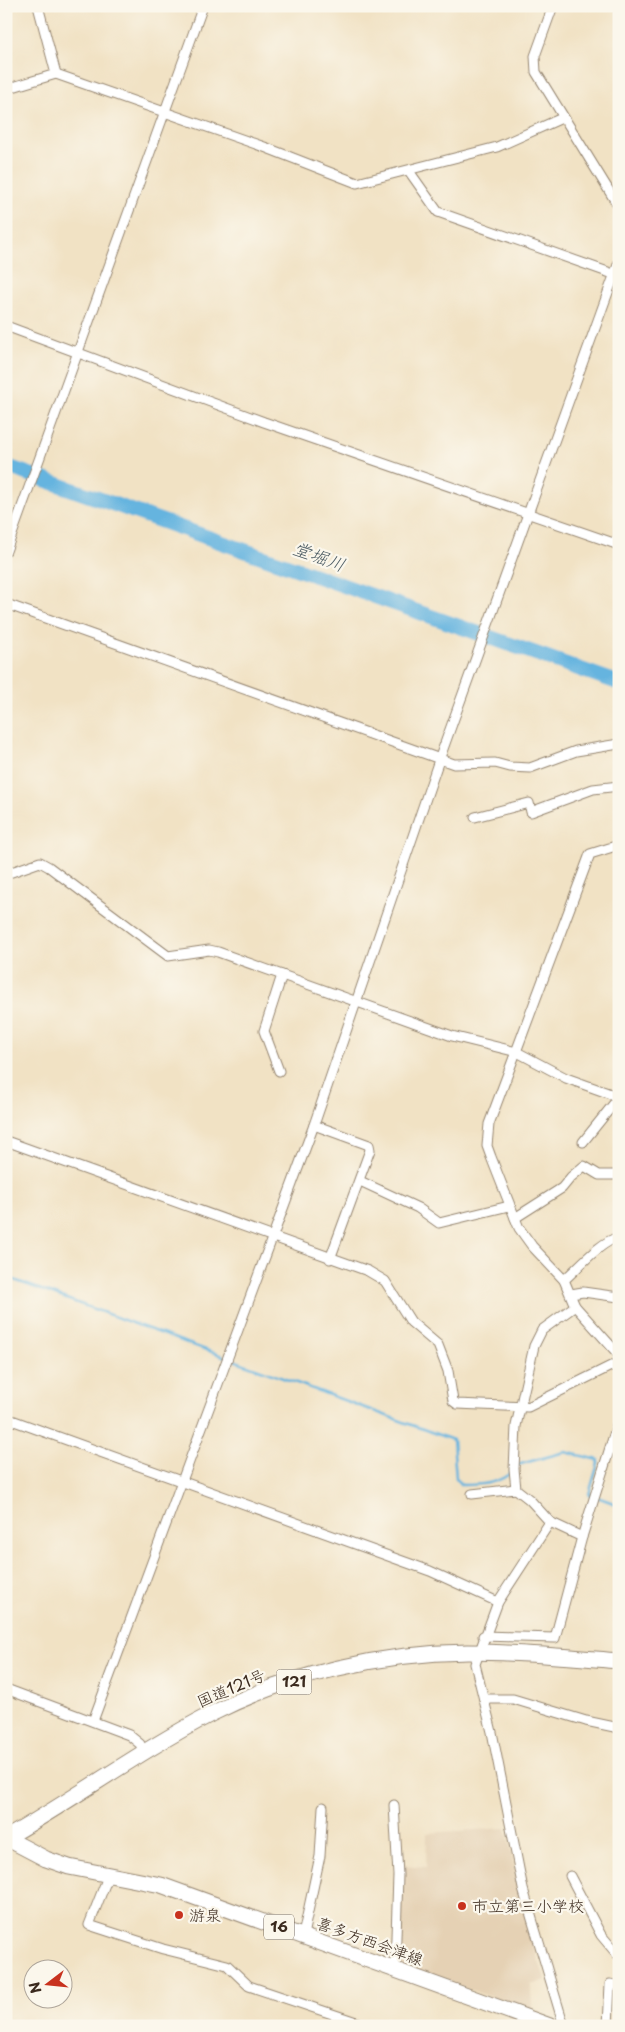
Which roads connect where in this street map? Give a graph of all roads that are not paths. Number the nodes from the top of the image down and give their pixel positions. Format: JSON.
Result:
{"nodes":[{"id":1,"x":38,"y":6,"type":"edge"},
{"id":2,"x":203,"y":6,"type":"edge"},
{"id":3,"x":553,"y":6,"type":"edge"},
{"id":4,"x":614,"y":6,"type":"edge"},
{"id":5,"x":619,"y":8,"type":"edge"},
{"id":6,"x":56,"y":74,"type":"junction"},
{"id":7,"x":6,"y":89,"type":"edge"},
{"id":8,"x":165,"y":112,"type":"junction"},
{"id":9,"x":562,"y":118,"type":"junction"},
{"id":10,"x":409,"y":171,"type":"junction"},
{"id":11,"x":619,"y":208,"type":"edge"},
{"id":12,"x":619,"y":262,"type":"edge"},
{"id":13,"x":616,"y":276,"type":"edge"},
{"id":14,"x":6,"y":326,"type":"edge"},
{"id":15,"x":77,"y":352,"type":"junction"},
{"id":16,"x":529,"y":514,"type":"junction"},
{"id":17,"x":619,"y":545,"type":"edge"},
{"id":18,"x":6,"y":550,"type":"edge"},
{"id":19,"x":6,"y":604,"type":"edge"},
{"id":20,"x":619,"y":744,"type":"edge"},
{"id":21,"x":440,"y":760,"type":"junction"},
{"id":22,"x":619,"y":786,"type":"edge"},
{"id":23,"x":475,"y":817,"type":"dead end"},
{"id":24,"x":619,"y":845,"type":"edge"},
{"id":25,"x":6,"y":874,"type":"edge"},
{"id":26,"x":282,"y":975,"type":"junction"},
{"id":27,"x":355,"y":1001,"type":"junction"},
{"id":28,"x":517,"y":1052,"type":"junction"},
{"id":29,"x":279,"y":1071,"type":"dead end"},
{"id":30,"x":618,"y":1097,"type":"edge"},
{"id":31,"x":314,"y":1126,"type":"junction"},
{"id":32,"x":6,"y":1141,"type":"edge"},
{"id":33,"x":583,"y":1142,"type":"dead end"},
{"id":34,"x":619,"y":1175,"type":"edge"},
{"id":35,"x":360,"y":1181,"type":"junction"},
{"id":36,"x":509,"y":1206,"type":"junction"},
{"id":37,"x":515,"y":1218,"type":"junction"},
{"id":38,"x":619,"y":1237,"type":"edge"},
{"id":39,"x":271,"y":1238,"type":"junction"},
{"id":40,"x":330,"y":1259,"type":"junction"},
{"id":41,"x":564,"y":1280,"type":"junction"},
{"id":42,"x":571,"y":1294,"type":"junction"},
{"id":43,"x":619,"y":1297,"type":"edge"},
{"id":44,"x":575,"y":1306,"type":"junction"},
{"id":45,"x":619,"y":1355,"type":"edge"},
{"id":46,"x":619,"y":1362,"type":"edge"},
{"id":47,"x":519,"y":1406,"type":"junction"},
{"id":48,"x":6,"y":1418,"type":"edge"},
{"id":49,"x":619,"y":1419,"type":"edge"},
{"id":50,"x":182,"y":1482,"type":"junction"},
{"id":51,"x":516,"y":1489,"type":"junction"},
{"id":52,"x":472,"y":1494,"type":"dead end"},
{"id":53,"x":550,"y":1522,"type":"junction"},
{"id":54,"x":582,"y":1537,"type":"junction"},
{"id":55,"x":498,"y":1602,"type":"junction"},
{"id":56,"x":484,"y":1636,"type":"junction"},
{"id":57,"x":479,"y":1652,"type":"junction"},
{"id":58,"x":619,"y":1661,"type":"edge"},
{"id":59,"x":6,"y":1689,"type":"edge"},
{"id":60,"x":484,"y":1698,"type":"junction"},
{"id":61,"x":93,"y":1721,"type":"junction"},
{"id":62,"x":619,"y":1728,"type":"edge"},
{"id":63,"x":144,"y":1753,"type":"junction"},
{"id":64,"x":394,"y":1805,"type":"dead end"},
{"id":65,"x":323,"y":1807,"type":"dead end"},
{"id":66,"x":6,"y":1838,"type":"edge"},
{"id":67,"x":109,"y":1874,"type":"junction"},
{"id":68,"x":570,"y":1876,"type":"dead end"},
{"id":69,"x":302,"y":1935,"type":"junction"},
{"id":70,"x":617,"y":1954,"type":"dead end"},
{"id":71,"x":395,"y":1968,"type":"junction"},
{"id":72,"x":619,"y":1986,"type":"edge"},
{"id":73,"x":368,"y":2026,"type":"edge"},
{"id":74,"x":550,"y":2026,"type":"edge"},
{"id":75,"x":564,"y":2026,"type":"edge"},
{"id":76,"x":608,"y":2026,"type":"edge"}],
"edges":[{"from":1,"to":6,"type":"street"},
{"from":2,"to":8,"type":"street"},
{"from":3,"to":9,"type":"street"},
{"from":4,"to":5,"type":"street"},
{"from":6,"to":7,"type":"street"},
{"from":6,"to":8,"type":"street"},
{"from":8,"to":10,"type":"street"},
{"from":8,"to":15,"type":"street"},
{"from":9,"to":10,"type":"street"},
{"from":9,"to":11,"type":"street"},
{"from":10,"to":13,"type":"street"},
{"from":12,"to":13,"type":"street"},
{"from":13,"to":16,"type":"street"},
{"from":14,"to":15,"type":"street"},
{"from":15,"to":16,"type":"street"},
{"from":15,"to":18,"type":"street"},
{"from":16,"to":17,"type":"street"},
{"from":16,"to":21,"type":"street"},
{"from":19,"to":21,"type":"street"},
{"from":20,"to":21,"type":"street"},
{"from":21,"to":27,"type":"street"},
{"from":22,"to":23,"type":"street"},
{"from":24,"to":28,"type":"street"},
{"from":25,"to":26,"type":"street"},
{"from":26,"to":27,"type":"street"},
{"from":26,"to":29,"type":"street"},
{"from":27,"to":28,"type":"street"},
{"from":27,"to":31,"type":"street"},
{"from":28,"to":30,"type":"street"},
{"from":28,"to":36,"type":"street"},
{"from":30,"to":33,"type":"street"},
{"from":31,"to":35,"type":"street"},
{"from":31,"to":39,"type":"street"},
{"from":32,"to":39,"type":"street"},
{"from":34,"to":37,"type":"street"},
{"from":35,"to":36,"type":"street"},
{"from":35,"to":40,"type":"street"},
{"from":36,"to":37,"type":"street"},
{"from":37,"to":41,"type":"street"},
{"from":38,"to":41,"type":"street"},
{"from":39,"to":40,"type":"street"},
{"from":39,"to":50,"type":"street"},
{"from":40,"to":47,"type":"street"},
{"from":41,"to":42,"type":"street"},
{"from":42,"to":43,"type":"street"},
{"from":42,"to":44,"type":"street"},
{"from":44,"to":45,"type":"street"},
{"from":44,"to":47,"type":"street"},
{"from":46,"to":47,"type":"street"},
{"from":47,"to":51,"type":"street"},
{"from":48,"to":50,"type":"street"},
{"from":49,"to":54,"type":"street"},
{"from":50,"to":55,"type":"street"},
{"from":50,"to":61,"type":"street"},
{"from":51,"to":52,"type":"street"},
{"from":51,"to":53,"type":"street"},
{"from":53,"to":54,"type":"street"},
{"from":53,"to":55,"type":"street"},
{"from":54,"to":56,"type":"street"},
{"from":55,"to":56,"type":"street"},
{"from":56,"to":57,"type":"street"},
{"from":57,"to":58,"type":"main road","name":"国道121号","number":"121"},
{"from":57,"to":60,"type":"street"},
{"from":57,"to":63,"type":"main road","name":"国道121号","number":"121"},
{"from":59,"to":61,"type":"street"},
{"from":60,"to":62,"type":"street"},
{"from":60,"to":75,"type":"street"},
{"from":61,"to":63,"type":"street"},
{"from":63,"to":66,"type":"main road","name":"国道121号","number":"121"},
{"from":64,"to":71,"type":"street"},
{"from":65,"to":69,"type":"street"},
{"from":66,"to":67,"type":"main road","name":"喜多方西会津線","number":"16"},
{"from":67,"to":69,"type":"main road","name":"喜多方西会津線","number":"16"},
{"from":67,"to":73,"type":"street"},
{"from":68,"to":70,"type":"street"},
{"from":69,"to":71,"type":"main road","name":"喜多方西会津線","number":"16"},
{"from":71,"to":74,"type":"main road","name":"喜多方西会津線","number":"16"},
{"from":72,"to":76,"type":"street"}]}
